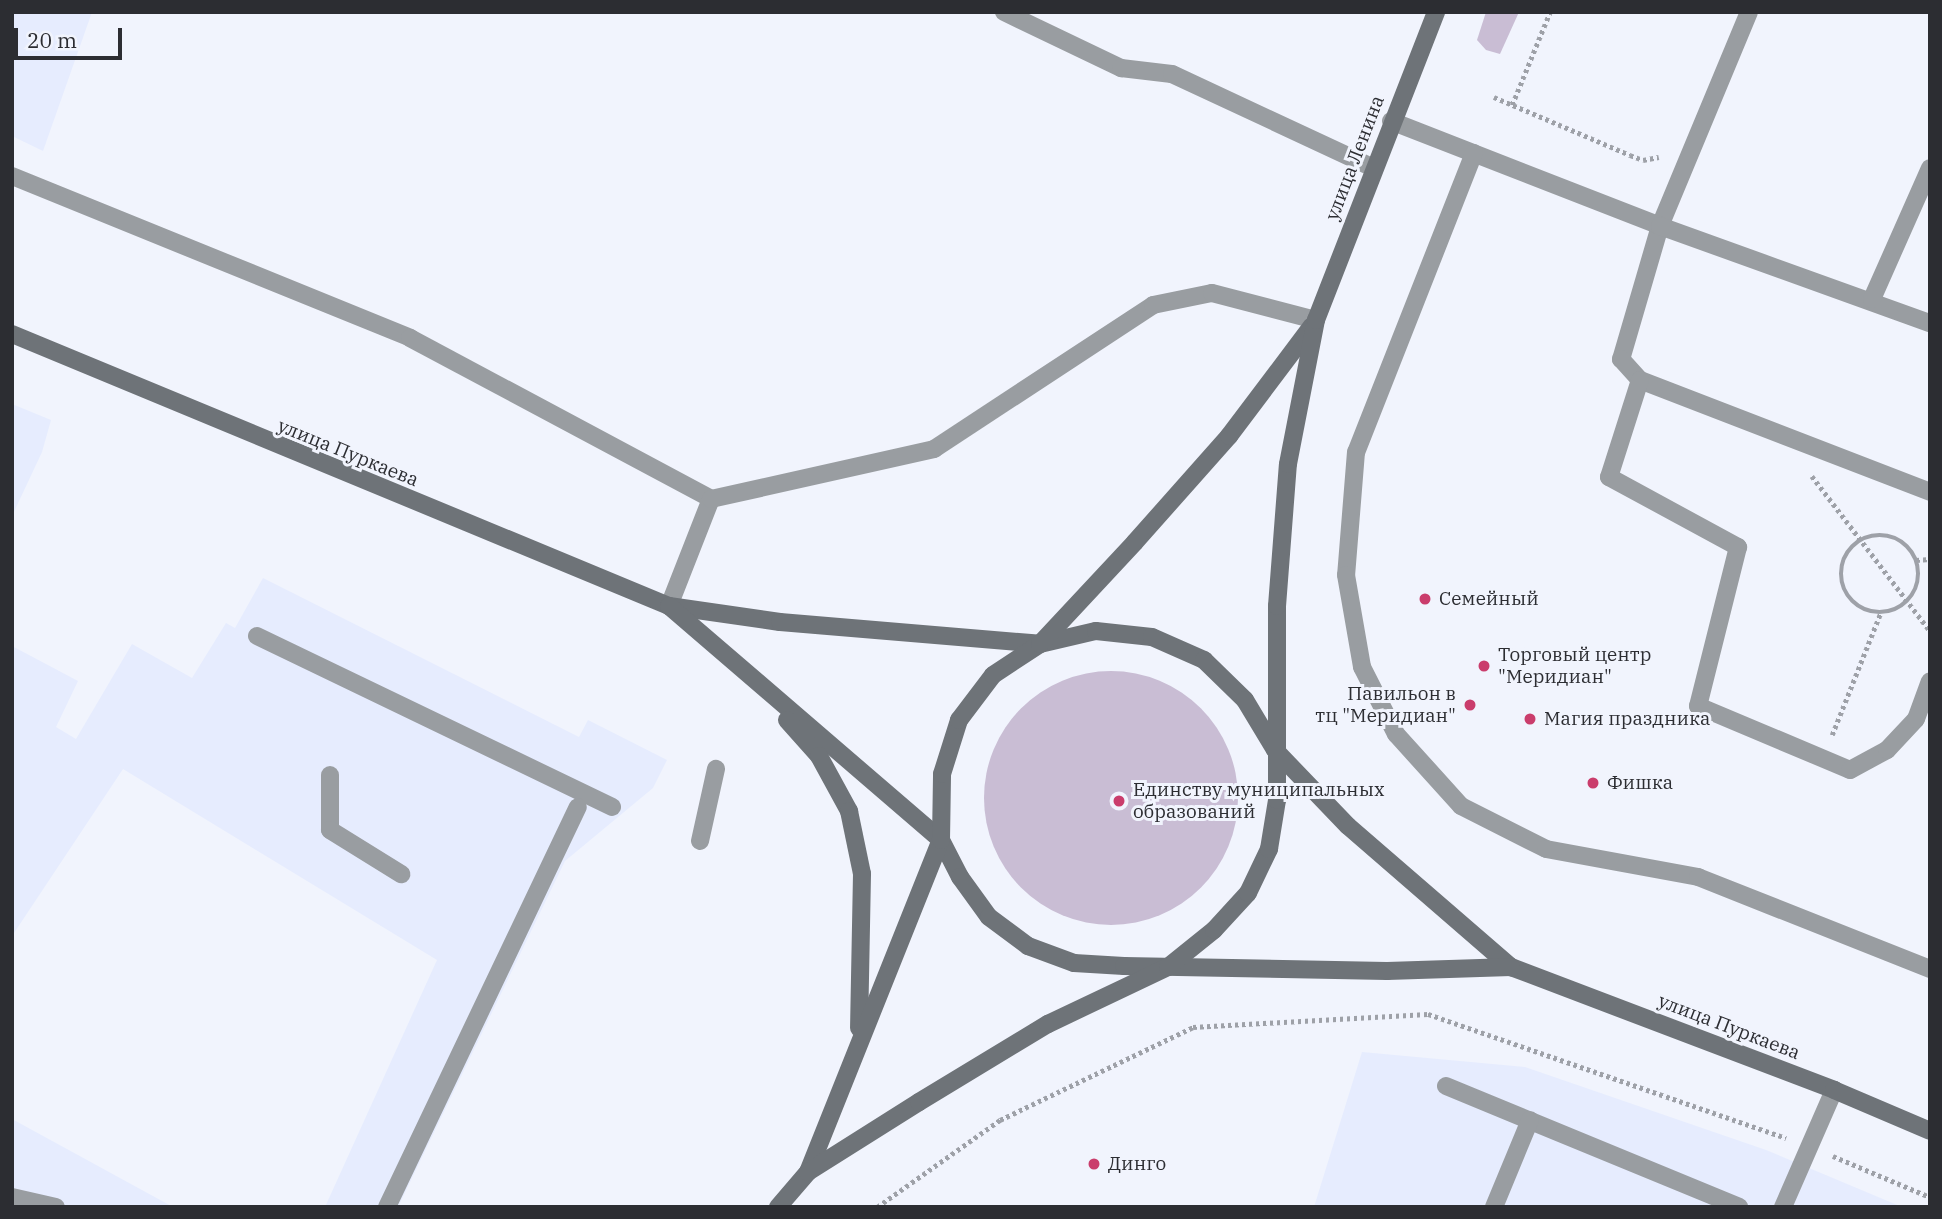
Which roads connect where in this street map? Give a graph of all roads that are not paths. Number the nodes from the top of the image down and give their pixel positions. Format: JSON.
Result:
{"nodes":[{"id":1,"x":1004,"y":12,"type":"edge"},
{"id":2,"x":1436,"y":12,"type":"edge"},
{"id":3,"x":1749,"y":12,"type":"edge"},
{"id":4,"x":1391,"y":121,"type":"junction"},
{"id":5,"x":1474,"y":153,"type":"junction"},
{"id":6,"x":1930,"y":167,"type":"edge"},
{"id":7,"x":1374,"y":168,"type":"junction"},
{"id":8,"x":12,"y":176,"type":"edge"},
{"id":9,"x":1660,"y":226,"type":"junction"},
{"id":10,"x":1872,"y":299,"type":"junction"},
{"id":11,"x":1316,"y":320,"type":"junction"},
{"id":12,"x":1930,"y":323,"type":"edge"},
{"id":13,"x":12,"y":334,"type":"edge"},
{"id":14,"x":1640,"y":380,"type":"junction"},
{"id":15,"x":1930,"y":492,"type":"edge"},
{"id":16,"x":711,"y":499,"type":"junction"},
{"id":17,"x":669,"y":606,"type":"junction"},
{"id":18,"x":257,"y":636,"type":"dead end"},
{"id":19,"x":1040,"y":645,"type":"junction"},
{"id":20,"x":732,"y":661,"type":"junction"},
{"id":21,"x":1930,"y":681,"type":"edge"},
{"id":22,"x":1276,"y":750,"type":"junction"},
{"id":23,"x":716,"y":769,"type":"dead end"},
{"id":24,"x":330,"y":775,"type":"dead end"},
{"id":25,"x":578,"y":807,"type":"dead end"},
{"id":26,"x":612,"y":807,"type":"dead end"},
{"id":27,"x":941,"y":840,"type":"junction"},
{"id":28,"x":700,"y":841,"type":"dead end"},
{"id":29,"x":401,"y":874,"type":"dead end"},
{"id":30,"x":1168,"y":967,"type":"junction"},
{"id":31,"x":1511,"y":967,"type":"junction"},
{"id":32,"x":1930,"y":969,"type":"edge"},
{"id":33,"x":859,"y":1037,"type":"junction"},
{"id":34,"x":1446,"y":1086,"type":"dead end"},
{"id":35,"x":1834,"y":1090,"type":"junction"},
{"id":36,"x":1530,"y":1120,"type":"junction"},
{"id":37,"x":1930,"y":1131,"type":"edge"},
{"id":38,"x":808,"y":1172,"type":"junction"},
{"id":39,"x":12,"y":1197,"type":"edge"},
{"id":40,"x":56,"y":1207,"type":"edge"},
{"id":41,"x":387,"y":1207,"type":"edge"},
{"id":42,"x":778,"y":1207,"type":"edge"},
{"id":43,"x":1494,"y":1207,"type":"edge"},
{"id":44,"x":1739,"y":1207,"type":"edge"},
{"id":45,"x":1783,"y":1207,"type":"edge"}],
"edges":[{"from":1,"to":7,"type":"lane"},
{"from":2,"to":4,"type":"main road","name":"улица Ленина"},
{"from":3,"to":9,"type":"lane"},
{"from":4,"to":5,"type":"lane"},
{"from":4,"to":7,"type":"main road","name":"улица Ленина"},
{"from":5,"to":9,"type":"lane"},
{"from":5,"to":32,"type":"lane"},
{"from":6,"to":10,"type":"lane"},
{"from":7,"to":11,"type":"main road","name":"улица Ленина"},
{"from":8,"to":16,"type":"lane"},
{"from":9,"to":10,"type":"lane"},
{"from":9,"to":14,"type":"lane"},
{"from":10,"to":12,"type":"lane"},
{"from":11,"to":16,"type":"lane"},
{"from":11,"to":19,"type":"main road"},
{"from":11,"to":22,"type":"main road"},
{"from":13,"to":17,"type":"main road","name":"улица Пуркаева"},
{"from":14,"to":15,"type":"lane"},
{"from":14,"to":21,"type":"lane"},
{"from":16,"to":17,"type":"lane"},
{"from":17,"to":19,"type":"main road"},
{"from":17,"to":20,"type":"main road"},
{"from":18,"to":26,"type":"lane"},
{"from":19,"to":22,"type":"main road"},
{"from":19,"to":27,"type":"main road"},
{"from":20,"to":27,"type":"main road"},
{"from":20,"to":33,"type":"main road"},
{"from":22,"to":30,"type":"main road"},
{"from":22,"to":31,"type":"main road"},
{"from":23,"to":28,"type":"lane"},
{"from":24,"to":29,"type":"lane"},
{"from":25,"to":41,"type":"lane"},
{"from":27,"to":30,"type":"main road"},
{"from":27,"to":33,"type":"main road"},
{"from":30,"to":31,"type":"main road"},
{"from":30,"to":38,"type":"main road"},
{"from":31,"to":35,"type":"main road","name":"улица Пуркаева"},
{"from":33,"to":38,"type":"main road"},
{"from":34,"to":36,"type":"lane"},
{"from":35,"to":37,"type":"main road","name":"улица Пуркаева"},
{"from":35,"to":45,"type":"lane"},
{"from":36,"to":43,"type":"lane"},
{"from":36,"to":44,"type":"lane"},
{"from":38,"to":42,"type":"main road"},
{"from":39,"to":40,"type":"lane"}]}
